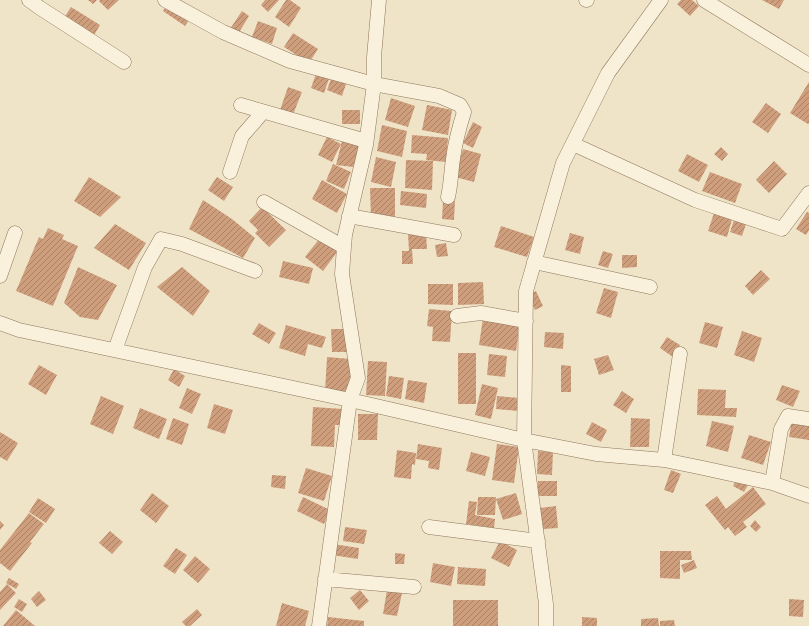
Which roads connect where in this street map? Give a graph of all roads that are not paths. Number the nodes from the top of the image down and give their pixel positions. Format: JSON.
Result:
{"nodes":[{"id":1,"x":29,"y":0,"type":"edge"},
{"id":2,"x":165,"y":0,"type":"edge"},
{"id":3,"x":379,"y":0,"type":"edge"},
{"id":4,"x":661,"y":0,"type":"edge"},
{"id":5,"x":704,"y":0,"type":"edge"},
{"id":6,"x":124,"y":62,"type":"dead end"},
{"id":7,"x":809,"y":65,"type":"edge"},
{"id":8,"x":374,"y":84,"type":"junction"},
{"id":9,"x":241,"y":105,"type":"dead end"},
{"id":10,"x":263,"y":112,"type":"junction"},
{"id":11,"x":366,"y":141,"type":"junction"},
{"id":12,"x":572,"y":144,"type":"junction"},
{"id":13,"x":230,"y":172,"type":"dead end"},
{"id":14,"x":809,"y":193,"type":"edge"},
{"id":15,"x":448,"y":197,"type":"dead end"},
{"id":16,"x":264,"y":202,"type":"dead end"},
{"id":17,"x":349,"y":216,"type":"junction"},
{"id":18,"x":15,"y":233,"type":"dead end"},
{"id":19,"x":454,"y":235,"type":"dead end"},
{"id":20,"x":344,"y":247,"type":"junction"},
{"id":21,"x":534,"y":262,"type":"junction"},
{"id":22,"x":255,"y":271,"type":"dead end"},
{"id":23,"x":0,"y":276,"type":"edge"},
{"id":24,"x":650,"y":287,"type":"dead end"},
{"id":25,"x":457,"y":316,"type":"dead end"},
{"id":26,"x":526,"y":321,"type":"junction"},
{"id":27,"x":0,"y":323,"type":"edge"},
{"id":28,"x":115,"y":350,"type":"junction"},
{"id":29,"x":680,"y":354,"type":"dead end"},
{"id":30,"x":350,"y":400,"type":"junction"},
{"id":31,"x":809,"y":419,"type":"edge"},
{"id":32,"x":524,"y":440,"type":"junction"},
{"id":33,"x":664,"y":460,"type":"junction"},
{"id":34,"x":772,"y":483,"type":"junction"},
{"id":35,"x":809,"y":496,"type":"edge"},
{"id":36,"x":429,"y":527,"type":"dead end"},
{"id":37,"x":538,"y":542,"type":"junction"},
{"id":38,"x":325,"y":579,"type":"junction"},
{"id":39,"x":414,"y":587,"type":"dead end"},
{"id":40,"x":319,"y":626,"type":"edge"},
{"id":41,"x":546,"y":626,"type":"edge"}],
"edges":[{"from":1,"to":6,"type":"street"},
{"from":2,"to":8,"type":"street"},
{"from":3,"to":8,"type":"street"},
{"from":4,"to":12,"type":"street"},
{"from":5,"to":7,"type":"street"},
{"from":8,"to":11,"type":"street"},
{"from":8,"to":15,"type":"street"},
{"from":9,"to":10,"type":"street"},
{"from":10,"to":11,"type":"street"},
{"from":10,"to":13,"type":"street"},
{"from":11,"to":17,"type":"street"},
{"from":12,"to":14,"type":"street"},
{"from":12,"to":21,"type":"street"},
{"from":16,"to":20,"type":"street"},
{"from":17,"to":19,"type":"street"},
{"from":17,"to":20,"type":"street"},
{"from":18,"to":23,"type":"street"},
{"from":20,"to":30,"type":"street"},
{"from":21,"to":24,"type":"street"},
{"from":21,"to":26,"type":"street"},
{"from":22,"to":28,"type":"street"},
{"from":25,"to":26,"type":"street"},
{"from":26,"to":32,"type":"street"},
{"from":27,"to":28,"type":"street"},
{"from":28,"to":30,"type":"street"},
{"from":29,"to":33,"type":"street"},
{"from":30,"to":32,"type":"street"},
{"from":30,"to":38,"type":"street"},
{"from":31,"to":34,"type":"street"},
{"from":32,"to":33,"type":"street"},
{"from":32,"to":37,"type":"street"},
{"from":33,"to":34,"type":"street"},
{"from":34,"to":35,"type":"street"},
{"from":36,"to":37,"type":"street"},
{"from":37,"to":41,"type":"street"},
{"from":38,"to":39,"type":"street"},
{"from":38,"to":40,"type":"street"}]}
